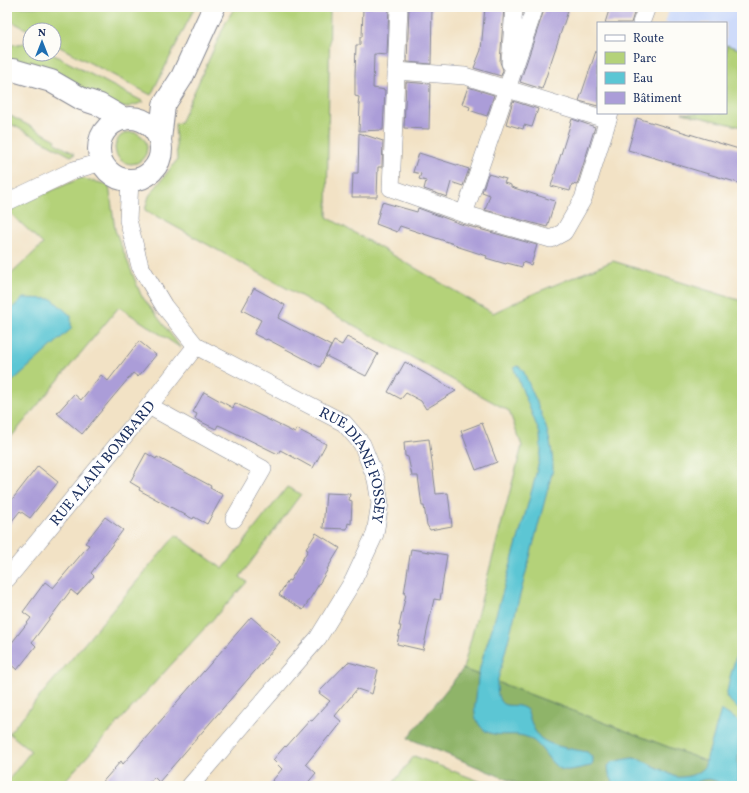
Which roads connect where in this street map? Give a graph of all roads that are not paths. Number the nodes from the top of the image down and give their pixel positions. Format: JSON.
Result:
{"nodes":[{"id":1,"x":214,"y":7,"type":"edge"},
{"id":2,"x":399,"y":7,"type":"edge"},
{"id":3,"x":514,"y":7,"type":"edge"},
{"id":4,"x":535,"y":7,"type":"edge"},
{"id":5,"x":647,"y":7,"type":"edge"},
{"id":6,"x":641,"y":22,"type":"edge"},
{"id":7,"x":7,"y":70,"type":"edge"},
{"id":8,"x":396,"y":71,"type":"junction"},
{"id":9,"x":508,"y":89,"type":"junction"},
{"id":10,"x":82,"y":99,"type":"junction"},
{"id":11,"x":164,"y":105,"type":"junction"},
{"id":12,"x":597,"y":113,"type":"edge"},
{"id":13,"x":609,"y":116,"type":"edge"},
{"id":14,"x":130,"y":119,"type":"junction"},
{"id":15,"x":101,"y":139,"type":"junction"},
{"id":16,"x":160,"y":140,"type":"junction"},
{"id":17,"x":101,"y":161,"type":"junction"},
{"id":18,"x":130,"y":180,"type":"junction"},
{"id":19,"x":7,"y":202,"type":"edge"},
{"id":20,"x":464,"y":214,"type":"junction"},
{"id":21,"x":196,"y":346,"type":"junction"},
{"id":22,"x":149,"y":406,"type":"junction"},
{"id":23,"x":234,"y":519,"type":"dead end"},
{"id":24,"x":7,"y":579,"type":"edge"},
{"id":25,"x":190,"y":786,"type":"edge"}],
"edges":[{"from":1,"to":11,"type":"street"},
{"from":2,"to":8,"type":"street"},
{"from":3,"to":9,"type":"street"},
{"from":4,"to":9,"type":"street"},
{"from":5,"to":6,"type":"street"},
{"from":7,"to":10,"type":"street"},
{"from":8,"to":9,"type":"street"},
{"from":8,"to":20,"type":"street"},
{"from":9,"to":12,"type":"street"},
{"from":9,"to":20,"type":"street"},
{"from":10,"to":14,"type":"street"},
{"from":10,"to":15,"type":"street"},
{"from":11,"to":14,"type":"street"},
{"from":11,"to":16,"type":"street"},
{"from":13,"to":20,"type":"street"},
{"from":14,"to":15,"type":"street"},
{"from":14,"to":16,"type":"street"},
{"from":15,"to":17,"type":"street"},
{"from":16,"to":18,"type":"street"},
{"from":17,"to":18,"type":"street"},
{"from":17,"to":19,"type":"street"},
{"from":18,"to":21,"type":"street","name":"RUE DIANE FOSSEY"},
{"from":21,"to":22,"type":"street","name":"RUE ALAIN BOMBARD"},
{"from":21,"to":25,"type":"street","name":"RUE DIANE FOSSEY"},
{"from":22,"to":23,"type":"street"},
{"from":22,"to":24,"type":"street","name":"RUE ALAIN BOMBARD"}]}
